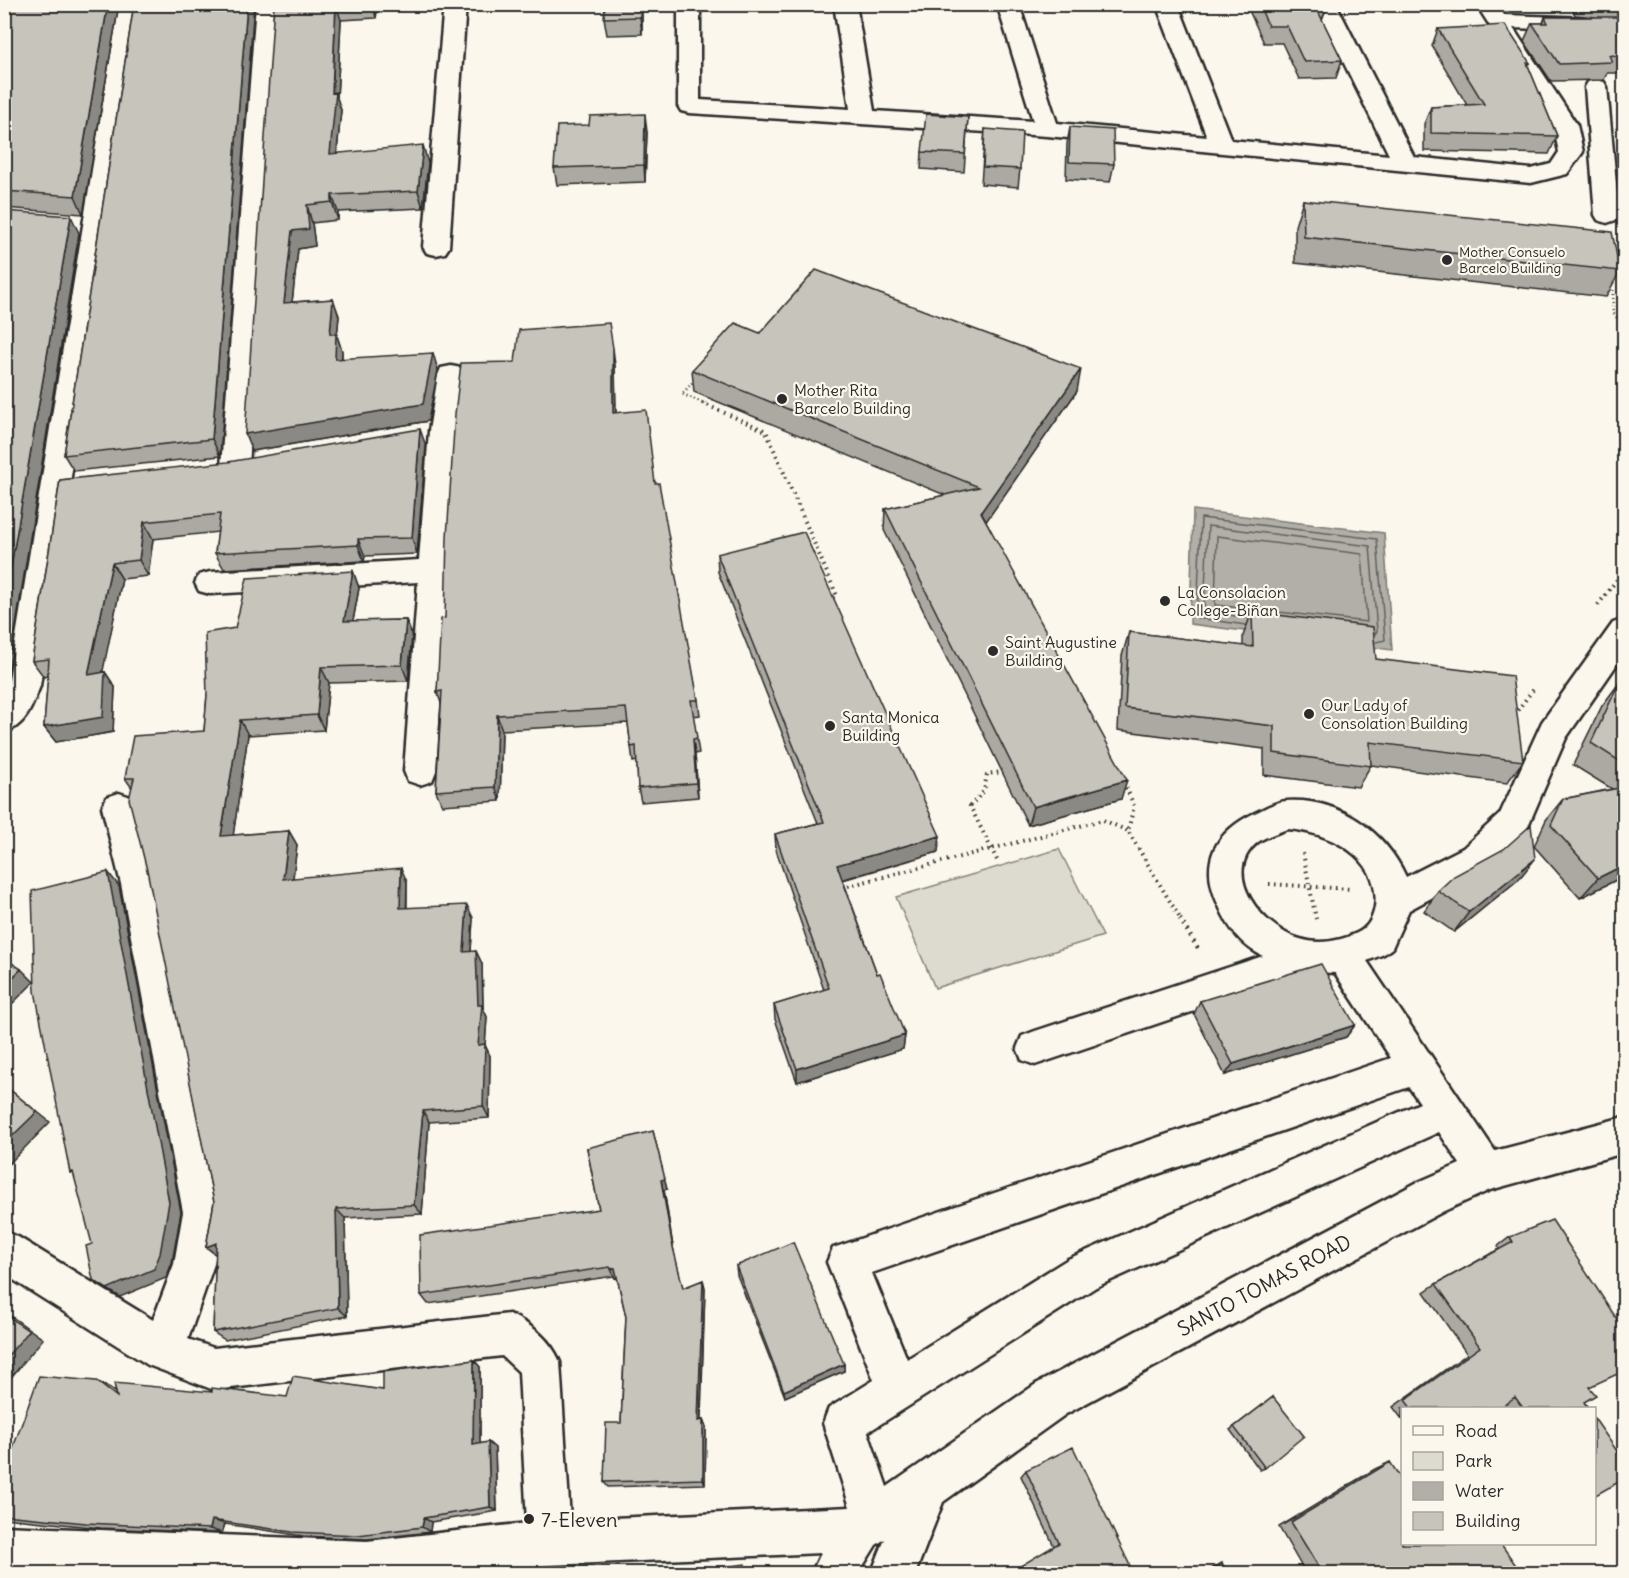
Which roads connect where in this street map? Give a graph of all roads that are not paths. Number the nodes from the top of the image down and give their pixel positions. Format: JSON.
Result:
{"nodes":[{"id":1,"x":130,"y":4,"type":"edge"},
{"id":2,"x":267,"y":4,"type":"edge"},
{"id":3,"x":455,"y":4,"type":"edge"},
{"id":4,"x":688,"y":4,"type":"edge"},
{"id":5,"x":845,"y":4,"type":"edge"},
{"id":6,"x":1008,"y":4,"type":"edge"},
{"id":7,"x":1167,"y":4,"type":"edge"},
{"id":8,"x":1325,"y":4,"type":"edge"},
{"id":9,"x":1492,"y":13,"type":"edge"},
{"id":10,"x":1624,"y":26,"type":"edge"},
{"id":11,"x":1596,"y":87,"type":"dead end"},
{"id":12,"x":863,"y":117,"type":"junction"},
{"id":13,"x":1047,"y":129,"type":"junction"},
{"id":14,"x":1221,"y":144,"type":"junction"},
{"id":15,"x":1566,"y":158,"type":"junction"},
{"id":16,"x":1404,"y":161,"type":"junction"},
{"id":17,"x":1603,"y":164,"type":"junction"},
{"id":18,"x":1607,"y":215,"type":"dead end"},
{"id":19,"x":436,"y":247,"type":"dead end"},
{"id":20,"x":451,"y":375,"type":"dead end"},
{"id":21,"x":235,"y":466,"type":"edge"},
{"id":22,"x":434,"y":570,"type":"junction"},
{"id":23,"x":210,"y":583,"type":"dead end"},
{"id":24,"x":1624,"y":632,"type":"edge"},
{"id":25,"x":4,"y":720,"type":"edge"},
{"id":26,"x":420,"y":771,"type":"dead end"},
{"id":27,"x":119,"y":807,"type":"dead end"},
{"id":28,"x":1392,"y":896,"type":"junction"},
{"id":29,"x":1324,"y":957,"type":"junction"},
{"id":30,"x":1035,"y":1048,"type":"dead end"},
{"id":31,"x":1417,"y":1067,"type":"junction"},
{"id":32,"x":1446,"y":1110,"type":"junction"},
{"id":33,"x":1624,"y":1135,"type":"edge"},
{"id":34,"x":1487,"y":1172,"type":"junction"},
{"id":35,"x":4,"y":1251,"type":"edge"},
{"id":36,"x":163,"y":1350,"type":"junction"},
{"id":37,"x":898,"y":1389,"type":"junction"},
{"id":38,"x":927,"y":1487,"type":"junction"},
{"id":39,"x":868,"y":1524,"type":"junction"},
{"id":40,"x":550,"y":1543,"type":"junction"},
{"id":41,"x":4,"y":1548,"type":"edge"},
{"id":42,"x":367,"y":1568,"type":"edge"},
{"id":43,"x":833,"y":1574,"type":"edge"},
{"id":44,"x":893,"y":1574,"type":"edge"}],
"edges":[{"from":1,"to":25,"type":"street"},
{"from":2,"to":21,"type":"street"},
{"from":3,"to":19,"type":"street"},
{"from":4,"to":12,"type":"street"},
{"from":5,"to":12,"type":"street"},
{"from":6,"to":13,"type":"street"},
{"from":7,"to":14,"type":"street"},
{"from":8,"to":16,"type":"street"},
{"from":9,"to":10,"type":"street"},
{"from":9,"to":15,"type":"street"},
{"from":11,"to":17,"type":"street"},
{"from":12,"to":13,"type":"street"},
{"from":13,"to":14,"type":"street"},
{"from":14,"to":16,"type":"street"},
{"from":15,"to":16,"type":"street"},
{"from":15,"to":17,"type":"street"},
{"from":17,"to":18,"type":"street"},
{"from":20,"to":22,"type":"street"},
{"from":22,"to":23,"type":"street"},
{"from":22,"to":26,"type":"street"},
{"from":24,"to":28,"type":"street"},
{"from":27,"to":36,"type":"street"},
{"from":28,"to":29,"type":"street"},
{"from":28,"to":29,"type":"street"},
{"from":29,"to":30,"type":"street"},
{"from":29,"to":31,"type":"street"},
{"from":31,"to":32,"type":"street"},
{"from":31,"to":37,"type":"street"},
{"from":32,"to":34,"type":"street"},
{"from":32,"to":37,"type":"street"},
{"from":33,"to":34,"type":"street","name":"SANTO TOMAS ROAD"},
{"from":34,"to":38,"type":"street","name":"SANTO TOMAS ROAD"},
{"from":35,"to":36,"type":"street"},
{"from":36,"to":40,"type":"street"},
{"from":37,"to":39,"type":"street"},
{"from":38,"to":39,"type":"street","name":"SANTO TOMAS ROAD"},
{"from":38,"to":44,"type":"street"},
{"from":39,"to":40,"type":"street"},
{"from":39,"to":43,"type":"street"},
{"from":40,"to":42,"type":"street"},
{"from":41,"to":42,"type":"street"}]}
